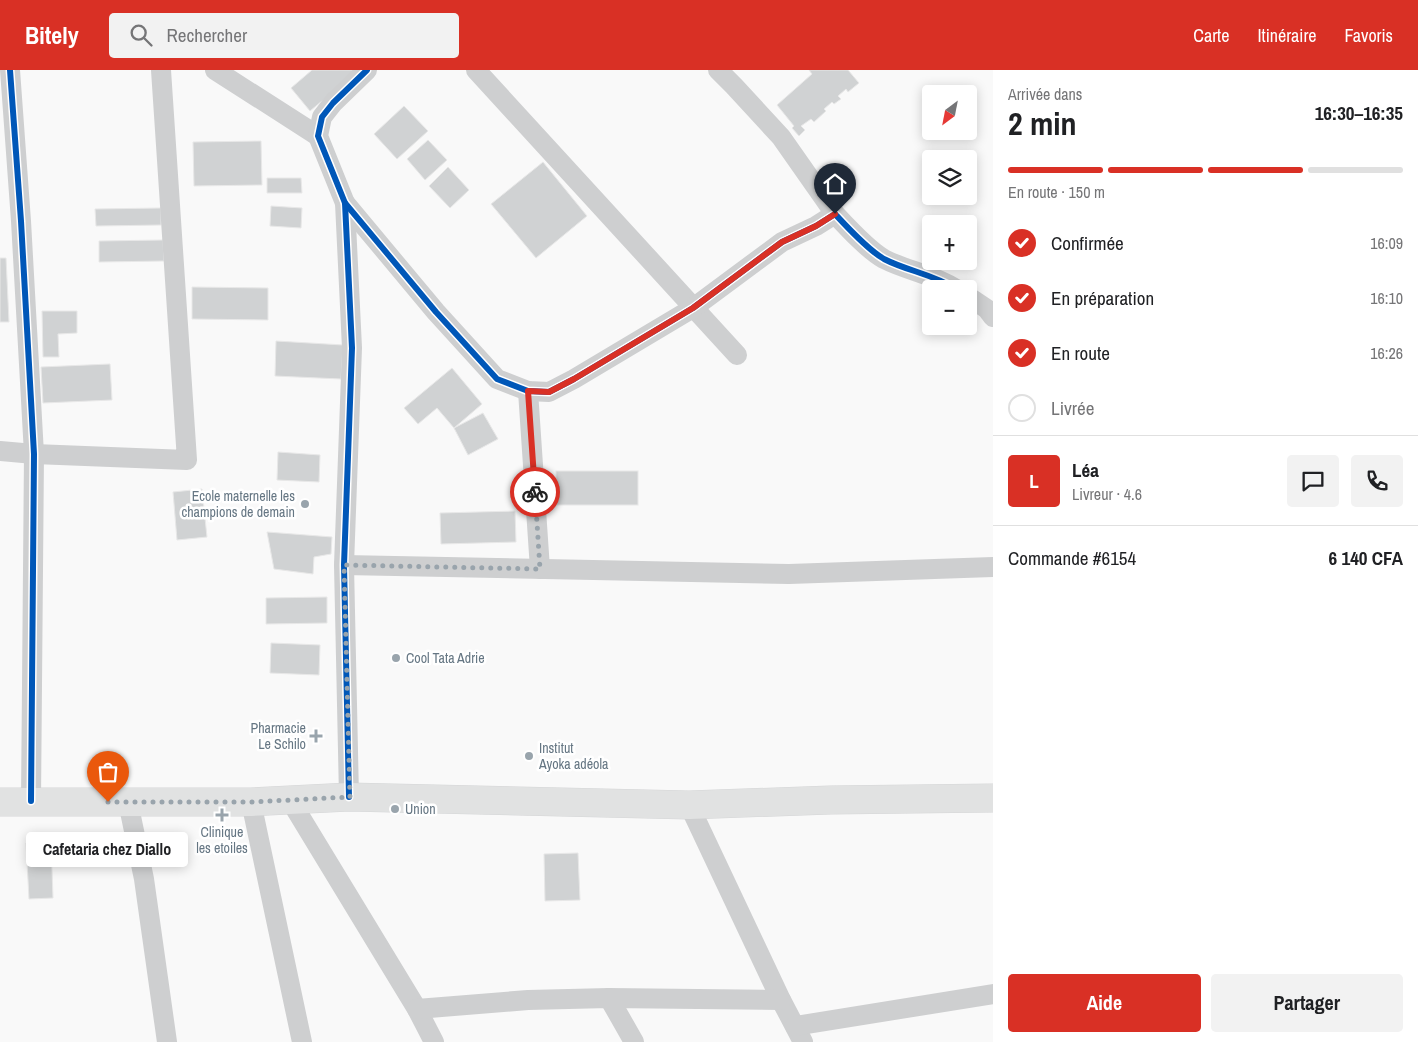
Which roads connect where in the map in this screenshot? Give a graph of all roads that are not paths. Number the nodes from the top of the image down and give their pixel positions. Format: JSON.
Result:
{"nodes":[{"id":1,"x":161,"y":70,"type":"edge"},
{"id":2,"x":214,"y":70,"type":"edge"},
{"id":3,"x":367,"y":70,"type":"edge"},
{"id":4,"x":476,"y":70,"type":"edge"},
{"id":5,"x":718,"y":70,"type":"edge"},
{"id":6,"x":7,"y":78,"type":"edge"},
{"id":7,"x":318,"y":136,"type":"junction"},
{"id":8,"x":344,"y":203,"type":"junction"},
{"id":9,"x":835,"y":214,"type":"junction"},
{"id":10,"x":942,"y":280,"type":"edge"},
{"id":11,"x":977,"y":303,"type":"edge"},
{"id":12,"x":693,"y":308,"type":"junction"},
{"id":13,"x":993,"y":317,"type":"edge"},
{"id":14,"x":737,"y":355,"type":"dead end"},
{"id":15,"x":528,"y":391,"type":"junction"},
{"id":16,"x":0,"y":451,"type":"edge"},
{"id":17,"x":34,"y":454,"type":"junction"},
{"id":18,"x":344,"y":565,"type":"junction"},
{"id":19,"x":993,"y":567,"type":"edge"},
{"id":20,"x":540,"y":569,"type":"junction"},
{"id":21,"x":350,"y":797,"type":"junction"},
{"id":22,"x":993,"y":798,"type":"edge"},
{"id":23,"x":290,"y":800,"type":"junction"},
{"id":24,"x":31,"y":801,"type":"junction"},
{"id":25,"x":0,"y":802,"type":"edge"},
{"id":26,"x":128,"y":802,"type":"junction"},
{"id":27,"x":251,"y":802,"type":"junction"},
{"id":28,"x":689,"y":805,"type":"junction"},
{"id":29,"x":993,"y":994,"type":"edge"},
{"id":30,"x":609,"y":998,"type":"junction"},
{"id":31,"x":781,"y":1000,"type":"junction"},
{"id":32,"x":417,"y":1009,"type":"junction"},
{"id":33,"x":799,"y":1034,"type":"edge"},
{"id":34,"x":167,"y":1042,"type":"edge"},
{"id":35,"x":302,"y":1042,"type":"edge"},
{"id":36,"x":434,"y":1042,"type":"edge"},
{"id":37,"x":634,"y":1042,"type":"edge"}],
"edges":[{"from":1,"to":17,"type":"street"},
{"from":2,"to":7,"type":"street"},
{"from":3,"to":7,"type":"street"},
{"from":4,"to":12,"type":"street"},
{"from":5,"to":9,"type":"street"},
{"from":6,"to":17,"type":"street"},
{"from":7,"to":8,"type":"street"},
{"from":8,"to":15,"type":"street"},
{"from":8,"to":18,"type":"street"},
{"from":9,"to":10,"type":"street"},
{"from":9,"to":12,"type":"street"},
{"from":11,"to":13,"type":"street"},
{"from":12,"to":14,"type":"street"},
{"from":12,"to":15,"type":"street"},
{"from":15,"to":20,"type":"street"},
{"from":16,"to":17,"type":"street"},
{"from":17,"to":24,"type":"street"},
{"from":18,"to":20,"type":"street"},
{"from":18,"to":21,"type":"street"},
{"from":19,"to":20,"type":"street"},
{"from":21,"to":23,"type":"main road"},
{"from":21,"to":28,"type":"main road"},
{"from":22,"to":28,"type":"main road"},
{"from":23,"to":27,"type":"main road"},
{"from":23,"to":32,"type":"street"},
{"from":24,"to":25,"type":"main road"},
{"from":24,"to":26,"type":"main road"},
{"from":26,"to":27,"type":"main road"},
{"from":26,"to":34,"type":"street"},
{"from":27,"to":35,"type":"street"},
{"from":28,"to":31,"type":"street"},
{"from":29,"to":33,"type":"street"},
{"from":30,"to":31,"type":"street"},
{"from":30,"to":32,"type":"street"},
{"from":30,"to":37,"type":"street"},
{"from":31,"to":33,"type":"street"},
{"from":32,"to":36,"type":"street"}]}
